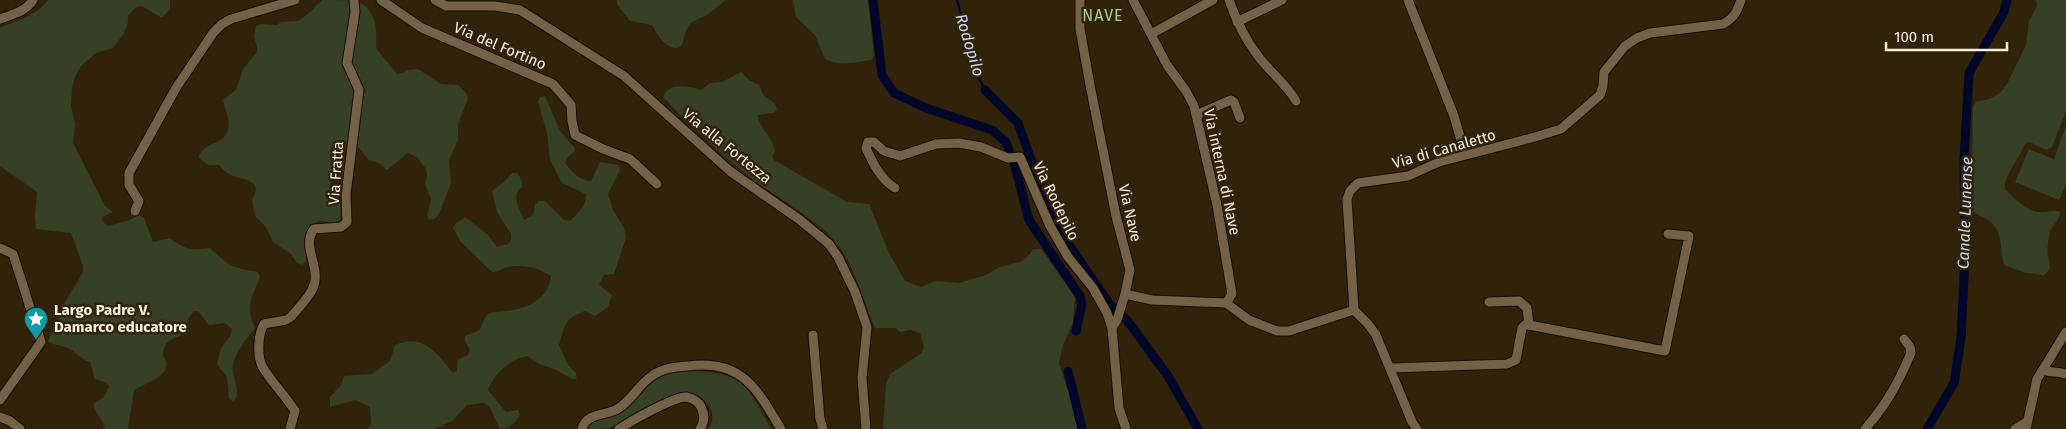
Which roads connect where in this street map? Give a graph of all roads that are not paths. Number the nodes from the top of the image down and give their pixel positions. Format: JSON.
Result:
{"nodes":[{"id":1,"x":32,"y":0,"type":"edge"},
{"id":2,"x":295,"y":0,"type":"edge"},
{"id":3,"x":354,"y":0,"type":"edge"},
{"id":4,"x":381,"y":0,"type":"edge"},
{"id":5,"x":435,"y":0,"type":"edge"},
{"id":6,"x":1080,"y":0,"type":"edge"},
{"id":7,"x":1133,"y":0,"type":"edge"},
{"id":8,"x":1213,"y":0,"type":"edge"},
{"id":9,"x":1229,"y":0,"type":"edge"},
{"id":10,"x":1282,"y":0,"type":"edge"},
{"id":11,"x":1408,"y":0,"type":"edge"},
{"id":12,"x":1741,"y":0,"type":"edge"},
{"id":13,"x":0,"y":19,"type":"edge"},
{"id":14,"x":1237,"y":22,"type":"junction"},
{"id":15,"x":1151,"y":34,"type":"junction"},
{"id":16,"x":1296,"y":101,"type":"dead end"},
{"id":17,"x":1196,"y":114,"type":"junction"},
{"id":18,"x":1240,"y":118,"type":"dead end"},
{"id":19,"x":1465,"y":154,"type":"junction"},
{"id":20,"x":657,"y":184,"type":"dead end"},
{"id":21,"x":895,"y":188,"type":"dead end"},
{"id":22,"x":136,"y":211,"type":"dead end"},
{"id":23,"x":1668,"y":234,"type":"dead end"},
{"id":24,"x":0,"y":248,"type":"edge"},
{"id":25,"x":1125,"y":294,"type":"junction"},
{"id":26,"x":1489,"y":302,"type":"dead end"},
{"id":27,"x":1226,"y":303,"type":"junction"},
{"id":28,"x":1354,"y":310,"type":"junction"},
{"id":29,"x":1114,"y":324,"type":"junction"},
{"id":30,"x":1530,"y":325,"type":"junction"},
{"id":31,"x":2066,"y":332,"type":"edge"},
{"id":32,"x":813,"y":335,"type":"dead end"},
{"id":33,"x":1904,"y":339,"type":"dead end"},
{"id":34,"x":1391,"y":368,"type":"junction"},
{"id":35,"x":2043,"y":370,"type":"junction"},
{"id":36,"x":2066,"y":374,"type":"edge"},
{"id":37,"x":0,"y":400,"type":"edge"},
{"id":38,"x":0,"y":417,"type":"edge"},
{"id":39,"x":2026,"y":425,"type":"edge"},
{"id":40,"x":20,"y":429,"type":"edge"},
{"id":41,"x":290,"y":429,"type":"edge"},
{"id":42,"x":582,"y":429,"type":"edge"},
{"id":43,"x":619,"y":429,"type":"edge"},
{"id":44,"x":700,"y":429,"type":"edge"},
{"id":45,"x":781,"y":429,"type":"edge"},
{"id":46,"x":823,"y":429,"type":"edge"},
{"id":47,"x":866,"y":429,"type":"edge"},
{"id":48,"x":1126,"y":429,"type":"edge"},
{"id":49,"x":1417,"y":429,"type":"edge"},
{"id":50,"x":1865,"y":429,"type":"edge"},
{"id":51,"x":2015,"y":429,"type":"edge"}],
"edges":[{"from":1,"to":13,"type":"street"},
{"from":2,"to":22,"type":"street"},
{"from":3,"to":41,"type":"street","name":"Via Fratta"},
{"from":4,"to":20,"type":"street","name":"Via del Fortino"},
{"from":5,"to":47,"type":"street","name":"Via alla Fortezza"},
{"from":6,"to":25,"type":"street","name":"Via Nave"},
{"from":7,"to":15,"type":"street","name":"Via interna di Nave"},
{"from":8,"to":15,"type":"street"},
{"from":9,"to":14,"type":"street"},
{"from":10,"to":14,"type":"street"},
{"from":11,"to":19,"type":"street"},
{"from":12,"to":19,"type":"street","name":"Via di Canaletto"},
{"from":14,"to":16,"type":"street"},
{"from":15,"to":17,"type":"street","name":"Via interna di Nave"},
{"from":17,"to":18,"type":"street"},
{"from":17,"to":27,"type":"street","name":"Via interna di Nave"},
{"from":19,"to":28,"type":"street","name":"Via di Canaletto"},
{"from":21,"to":29,"type":"street","name":"Via Rodepilo"},
{"from":23,"to":30,"type":"street"},
{"from":24,"to":37,"type":"street"},
{"from":25,"to":27,"type":"street"},
{"from":25,"to":29,"type":"street","name":"Via Nave"},
{"from":26,"to":30,"type":"street"},
{"from":27,"to":28,"type":"street"},
{"from":28,"to":34,"type":"street"},
{"from":29,"to":48,"type":"street","name":"Via Nave"},
{"from":30,"to":34,"type":"street"},
{"from":31,"to":35,"type":"street"},
{"from":32,"to":46,"type":"street"},
{"from":33,"to":50,"type":"street"},
{"from":34,"to":49,"type":"street"},
{"from":35,"to":36,"type":"street"},
{"from":35,"to":39,"type":"street"},
{"from":38,"to":40,"type":"street"},
{"from":39,"to":51,"type":"street"},
{"from":42,"to":45,"type":"street"},
{"from":43,"to":44,"type":"street"}]}
